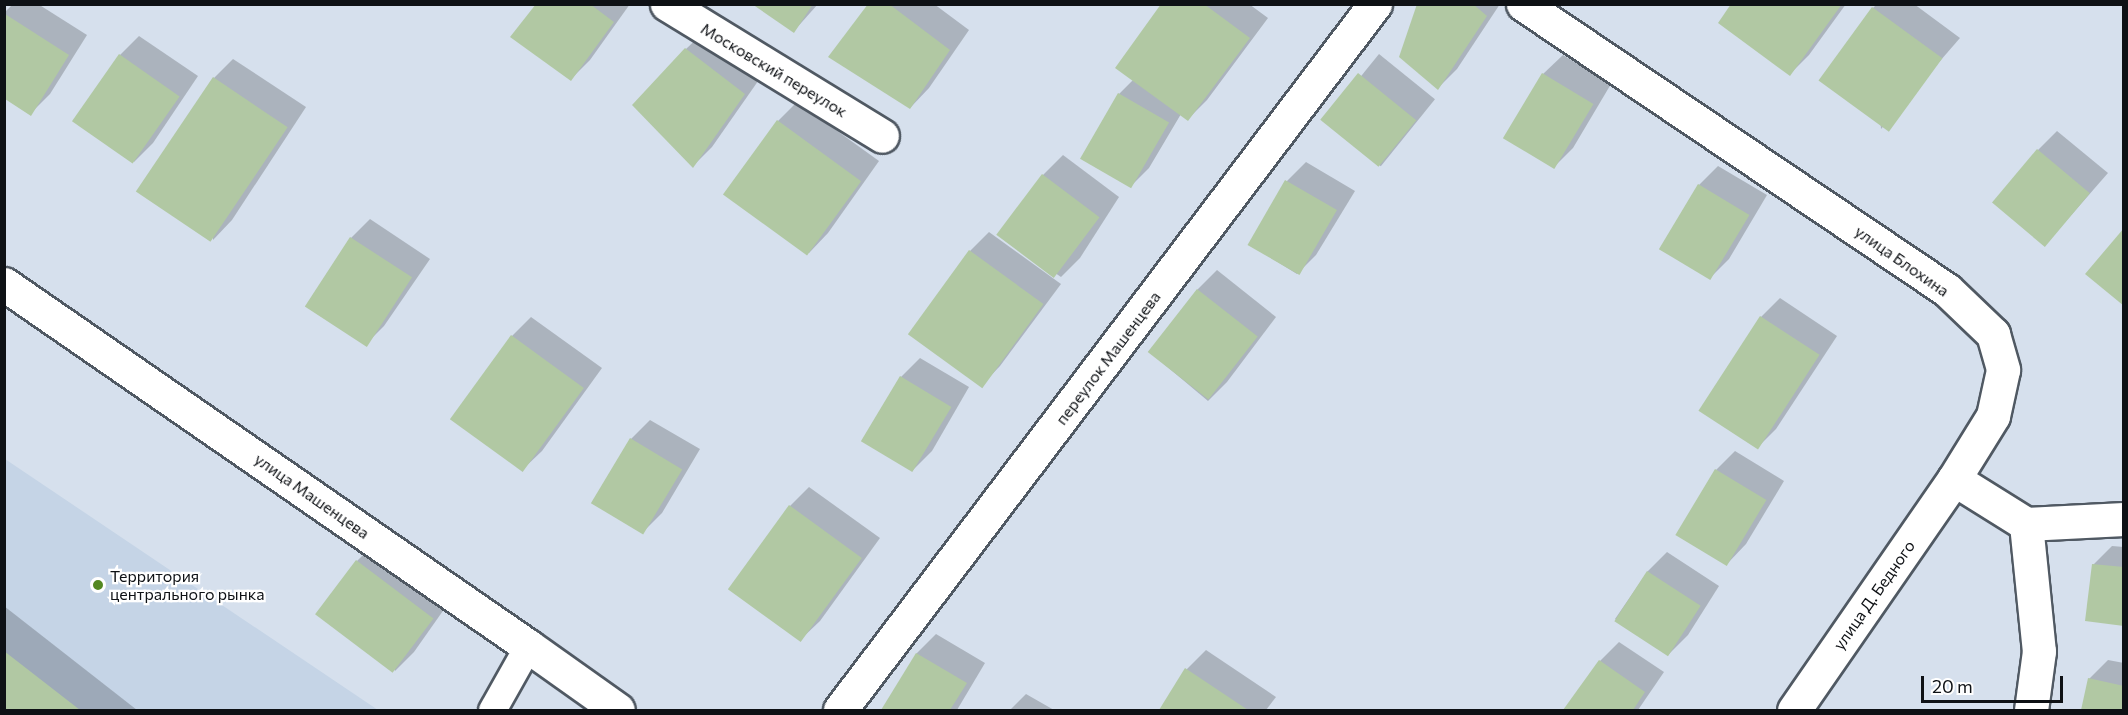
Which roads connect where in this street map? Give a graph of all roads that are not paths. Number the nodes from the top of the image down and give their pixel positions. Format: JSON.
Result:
{"nodes":[{"id":1,"x":667,"y":4,"type":"edge"},
{"id":2,"x":1375,"y":4,"type":"edge"},
{"id":3,"x":1523,"y":4,"type":"edge"},
{"id":4,"x":882,"y":136,"type":"dead end"},
{"id":5,"x":4,"y":284,"type":"edge"},
{"id":6,"x":1954,"y":479,"type":"junction"},
{"id":7,"x":2124,"y":519,"type":"edge"},
{"id":8,"x":2026,"y":524,"type":"junction"},
{"id":9,"x":528,"y":645,"type":"junction"},
{"id":10,"x":492,"y":711,"type":"edge"},
{"id":11,"x":618,"y":711,"type":"edge"},
{"id":12,"x":840,"y":711,"type":"edge"},
{"id":13,"x":1794,"y":711,"type":"edge"},
{"id":14,"x":2031,"y":711,"type":"edge"}],
"edges":[{"from":1,"to":4,"type":"street","name":"Московский переулок"},
{"from":2,"to":12,"type":"street","name":"переулок Машенцева"},
{"from":3,"to":6,"type":"street","name":"улица Блохина"},
{"from":5,"to":9,"type":"street","name":"улица Машенцева"},
{"from":6,"to":8,"type":"street"},
{"from":6,"to":13,"type":"street","name":"улица Д. Бедного"},
{"from":7,"to":8,"type":"street"},
{"from":8,"to":14,"type":"street"},
{"from":9,"to":10,"type":"lane"},
{"from":9,"to":11,"type":"street","name":"улица Машенцева"}]}
